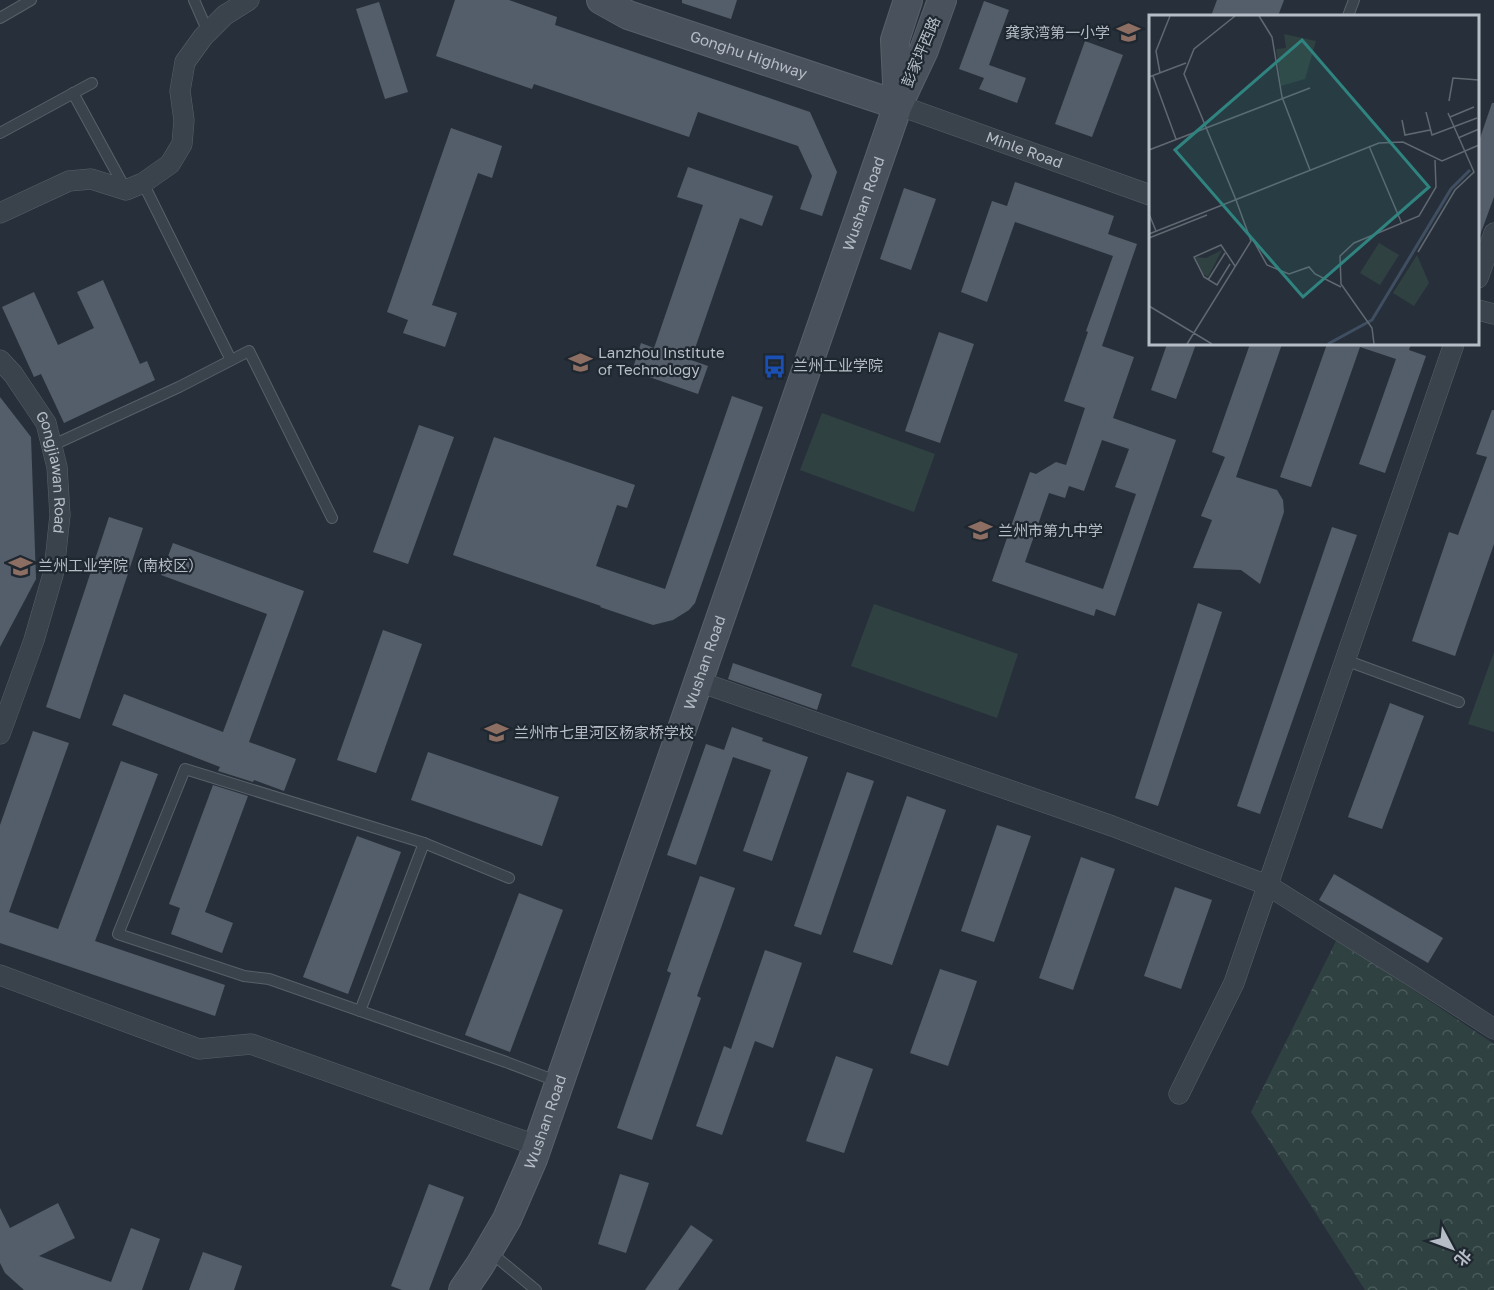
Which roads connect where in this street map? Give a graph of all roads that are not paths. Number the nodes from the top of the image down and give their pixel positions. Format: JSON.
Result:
{"nodes":[{"id":1,"x":31,"y":0,"type":"edge"},
{"id":2,"x":194,"y":0,"type":"edge"},
{"id":3,"x":249,"y":0,"type":"edge"},
{"id":4,"x":600,"y":0,"type":"edge"},
{"id":5,"x":908,"y":0,"type":"edge"},
{"id":6,"x":942,"y":0,"type":"edge"},
{"id":7,"x":1354,"y":0,"type":"edge"},
{"id":8,"x":1348,"y":15,"type":"edge"},
{"id":9,"x":0,"y":18,"type":"edge"},
{"id":10,"x":208,"y":32,"type":"junction"},
{"id":11,"x":92,"y":83,"type":"dead end"},
{"id":12,"x":73,"y":93,"type":"junction"},
{"id":13,"x":898,"y":105,"type":"junction"},
{"id":14,"x":0,"y":133,"type":"edge"},
{"id":15,"x":135,"y":187,"type":"junction"},
{"id":16,"x":1149,"y":195,"type":"edge"},
{"id":17,"x":0,"y":213,"type":"edge"},
{"id":18,"x":1494,"y":233,"type":"edge"},
{"id":19,"x":1479,"y":275,"type":"edge"},
{"id":20,"x":1479,"y":310,"type":"edge"},
{"id":21,"x":1494,"y":314,"type":"edge"},
{"id":22,"x":1454,"y":345,"type":"edge"},
{"id":23,"x":0,"y":360,"type":"edge"},
{"id":24,"x":231,"y":360,"type":"junction"},
{"id":25,"x":51,"y":446,"type":"junction"},
{"id":26,"x":332,"y":518,"type":"dead end"},
{"id":27,"x":1345,"y":660,"type":"junction"},
{"id":28,"x":698,"y":681,"type":"junction"},
{"id":29,"x":1459,"y":702,"type":"dead end"},
{"id":30,"x":0,"y":734,"type":"edge"},
{"id":31,"x":424,"y":843,"type":"junction"},
{"id":32,"x":509,"y":878,"type":"dead end"},
{"id":33,"x":1267,"y":885,"type":"junction"},
{"id":34,"x":0,"y":975,"type":"edge"},
{"id":35,"x":360,"y":1011,"type":"junction"},
{"id":36,"x":1494,"y":1029,"type":"edge"},
{"id":37,"x":559,"y":1082,"type":"junction"},
{"id":38,"x":1179,"y":1094,"type":"dead end"},
{"id":39,"x":538,"y":1146,"type":"junction"},
{"id":40,"x":488,"y":1251,"type":"junction"},
{"id":41,"x":463,"y":1290,"type":"edge"},
{"id":42,"x":536,"y":1290,"type":"edge"}],
"edges":[{"from":1,"to":9,"type":"lane"},
{"from":2,"to":10,"type":"lane"},
{"from":3,"to":10,"type":"street"},
{"from":4,"to":13,"type":"main road","name":"Gonghu Highway"},
{"from":5,"to":13,"type":"main road","name":"彭家坪西路"},
{"from":6,"to":13,"type":"main road","name":"彭家坪西路"},
{"from":7,"to":8,"type":"lane"},
{"from":10,"to":15,"type":"street"},
{"from":11,"to":12,"type":"lane"},
{"from":12,"to":14,"type":"lane"},
{"from":12,"to":15,"type":"lane"},
{"from":13,"to":16,"type":"street","name":"Minle Road"},
{"from":13,"to":28,"type":"main road","name":"Wushan Road"},
{"from":15,"to":17,"type":"street"},
{"from":15,"to":24,"type":"lane"},
{"from":18,"to":19,"type":"street"},
{"from":20,"to":21,"type":"street"},
{"from":22,"to":27,"type":"street"},
{"from":23,"to":25,"type":"street","name":"Gongjiawan Road"},
{"from":24,"to":25,"type":"lane"},
{"from":24,"to":26,"type":"lane"},
{"from":25,"to":30,"type":"street","name":"Gongjiawan Road"},
{"from":27,"to":29,"type":"lane"},
{"from":27,"to":33,"type":"street"},
{"from":28,"to":33,"type":"street"},
{"from":28,"to":37,"type":"main road","name":"Wushan Road"},
{"from":31,"to":32,"type":"lane"},
{"from":31,"to":35,"type":"lane"},
{"from":31,"to":35,"type":"lane"},
{"from":33,"to":36,"type":"street"},
{"from":33,"to":38,"type":"street"},
{"from":34,"to":39,"type":"street"},
{"from":35,"to":37,"type":"lane"},
{"from":37,"to":39,"type":"main road","name":"Wushan Road"},
{"from":39,"to":40,"type":"main road","name":"Wushan Road"},
{"from":40,"to":41,"type":"main road","name":"Wushan Road"},
{"from":40,"to":42,"type":"lane"}]}
